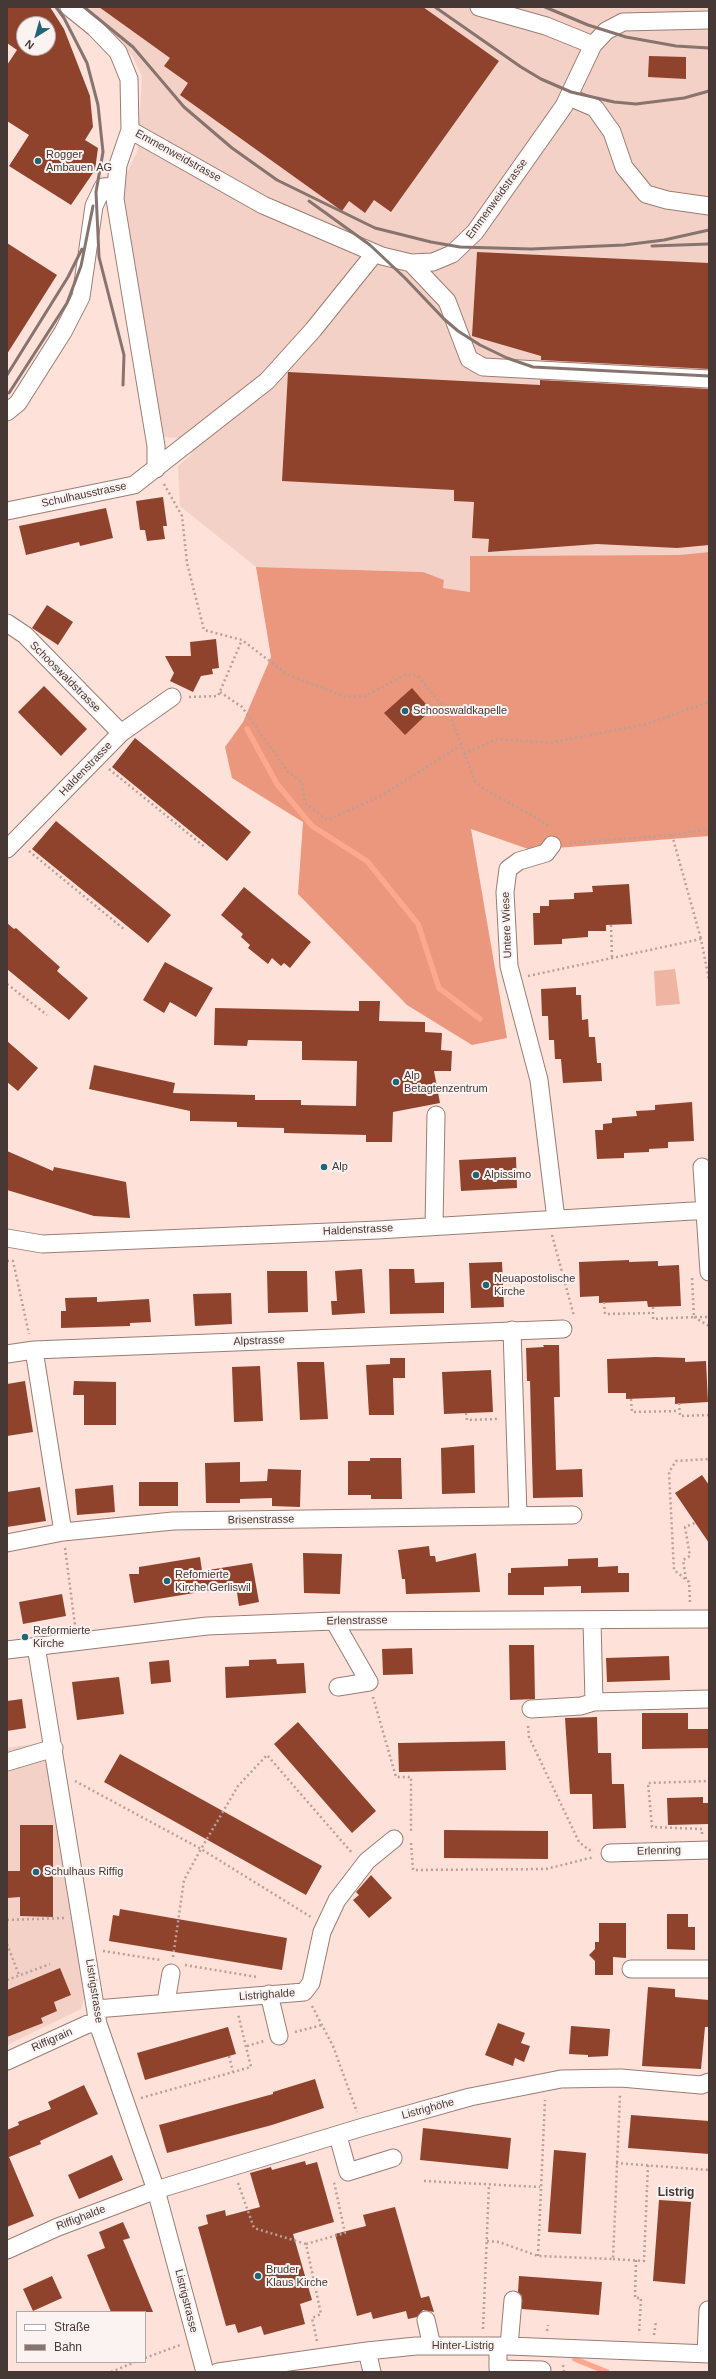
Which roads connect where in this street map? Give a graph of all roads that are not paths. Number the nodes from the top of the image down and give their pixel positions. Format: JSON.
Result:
{"nodes":[{"id":1,"x":69,"y":7,"type":"edge"},
{"id":2,"x":479,"y":7,"type":"edge"},
{"id":3,"x":709,"y":20,"type":"edge"},
{"id":4,"x":593,"y":45,"type":"junction"},
{"id":5,"x":569,"y":97,"type":"junction"},
{"id":6,"x":130,"y":130,"type":"junction"},
{"id":7,"x":116,"y":186,"type":"junction"},
{"id":8,"x":709,"y":206,"type":"edge"},
{"id":9,"x":375,"y":253,"type":"junction"},
{"id":10,"x":411,"y":264,"type":"junction"},
{"id":11,"x":709,"y":379,"type":"edge"},
{"id":12,"x":7,"y":412,"type":"edge"},
{"id":13,"x":156,"y":469,"type":"junction"},
{"id":14,"x":7,"y":511,"type":"edge"},
{"id":15,"x":7,"y":623,"type":"edge"},
{"id":16,"x":172,"y":697,"type":"road end"},
{"id":17,"x":121,"y":733,"type":"junction"},
{"id":18,"x":11,"y":845,"type":"edge"},
{"id":19,"x":552,"y":845,"type":"road end"},
{"id":20,"x":436,"y":1115,"type":"dead end"},
{"id":21,"x":702,"y":1167,"type":"dead end"},
{"id":22,"x":707,"y":1210,"type":"edge"},
{"id":23,"x":554,"y":1225,"type":"junction"},
{"id":24,"x":434,"y":1226,"type":"junction"},
{"id":25,"x":7,"y":1238,"type":"edge"},
{"id":26,"x":708,"y":1248,"type":"edge"},
{"id":27,"x":709,"y":1272,"type":"edge"},
{"id":28,"x":569,"y":1324,"type":"road end"},
{"id":29,"x":512,"y":1330,"type":"junction"},
{"id":30,"x":34,"y":1350,"type":"junction"},
{"id":31,"x":7,"y":1354,"type":"edge"},
{"id":32,"x":518,"y":1515,"type":"junction"},
{"id":33,"x":573,"y":1515,"type":"dead end"},
{"id":34,"x":63,"y":1532,"type":"junction"},
{"id":35,"x":7,"y":1543,"type":"edge"},
{"id":36,"x":709,"y":1619,"type":"edge"},
{"id":37,"x":592,"y":1620,"type":"junction"},
{"id":38,"x":334,"y":1621,"type":"junction"},
{"id":39,"x":36,"y":1646,"type":"junction"},
{"id":40,"x":7,"y":1650,"type":"edge"},
{"id":41,"x":338,"y":1687,"type":"dead end"},
{"id":42,"x":709,"y":1699,"type":"edge"},
{"id":43,"x":594,"y":1702,"type":"junction"},
{"id":44,"x":531,"y":1709,"type":"road end"},
{"id":45,"x":54,"y":1748,"type":"junction"},
{"id":46,"x":7,"y":1762,"type":"edge"},
{"id":47,"x":394,"y":1839,"type":"road end"},
{"id":48,"x":705,"y":1850,"type":"edge"},
{"id":49,"x":610,"y":1853,"type":"road end"},
{"id":50,"x":172,"y":1965,"type":"road end"},
{"id":51,"x":631,"y":1969,"type":"dead end"},
{"id":52,"x":709,"y":1969,"type":"edge"},
{"id":53,"x":269,"y":1994,"type":"junction"},
{"id":54,"x":166,"y":2002,"type":"junction"},
{"id":55,"x":97,"y":2017,"type":"junction"},
{"id":56,"x":279,"y":2036,"type":"dead end"},
{"id":57,"x":7,"y":2061,"type":"edge"},
{"id":58,"x":709,"y":2082,"type":"edge"},
{"id":59,"x":338,"y":2136,"type":"junction"},
{"id":60,"x":393,"y":2158,"type":"dead end"},
{"id":61,"x":156,"y":2190,"type":"junction"},
{"id":62,"x":7,"y":2250,"type":"edge"},
{"id":63,"x":513,"y":2300,"type":"dead end"},
{"id":64,"x":708,"y":2310,"type":"edge"},
{"id":65,"x":426,"y":2320,"type":"dead end"},
{"id":66,"x":432,"y":2346,"type":"junction"},
{"id":67,"x":503,"y":2346,"type":"junction"},
{"id":68,"x":367,"y":2351,"type":"junction"},
{"id":69,"x":707,"y":2354,"type":"edge"},
{"id":70,"x":542,"y":2370,"type":"dead end"},
{"id":71,"x":205,"y":2372,"type":"edge"},
{"id":72,"x":218,"y":2372,"type":"edge"},
{"id":73,"x":372,"y":2372,"type":"edge"}],
"edges":[{"from":1,"to":6,"type":"street","name":"Emmenweidstrasse"},
{"from":2,"to":4,"type":"street"},
{"from":3,"to":4,"type":"street","name":"Emmenweidstrasse"},
{"from":4,"to":5,"type":"street","name":"Emmenweidstrasse"},
{"from":5,"to":8,"type":"street"},
{"from":5,"to":10,"type":"street","name":"Emmenweidstrasse"},
{"from":6,"to":7,"type":"street","name":"Emmenweidstrasse"},
{"from":6,"to":9,"type":"street","name":"Emmenweidstrasse"},
{"from":7,"to":12,"type":"street"},
{"from":7,"to":13,"type":"street","name":"Emmenweidstrasse"},
{"from":9,"to":10,"type":"street","name":"Emmenweidstrasse"},
{"from":9,"to":13,"type":"street","name":"Schulhausstrasse"},
{"from":10,"to":11,"type":"street"},
{"from":13,"to":14,"type":"street","name":"Schulhausstrasse"},
{"from":15,"to":17,"type":"street","name":"Schooswaldstrasse"},
{"from":16,"to":17,"type":"street","name":"Haldenstrasse"},
{"from":17,"to":18,"type":"street","name":"Haldenstrasse"},
{"from":19,"to":23,"type":"street","name":"Untere Wiese"},
{"from":20,"to":24,"type":"street"},
{"from":21,"to":22,"type":"street"},
{"from":22,"to":23,"type":"street","name":"Haldenstrasse"},
{"from":22,"to":26,"type":"street"},
{"from":23,"to":24,"type":"street","name":"Haldenstrasse"},
{"from":24,"to":25,"type":"street","name":"Haldenstrasse"},
{"from":26,"to":27,"type":"street"},
{"from":28,"to":29,"type":"street","name":"Alpstrasse"},
{"from":29,"to":30,"type":"street","name":"Alpstrasse"},
{"from":29,"to":32,"type":"street"},
{"from":30,"to":31,"type":"street","name":"Alpstrasse"},
{"from":30,"to":34,"type":"street"},
{"from":32,"to":33,"type":"street","name":"Brisenstrasse"},
{"from":32,"to":34,"type":"street","name":"Brisenstrasse"},
{"from":34,"to":35,"type":"street","name":"Brisenstrasse"},
{"from":36,"to":37,"type":"street","name":"Erlenstrasse"},
{"from":37,"to":38,"type":"street","name":"Erlenstrasse"},
{"from":37,"to":43,"type":"street"},
{"from":38,"to":39,"type":"street","name":"Erlenstrasse"},
{"from":38,"to":41,"type":"street"},
{"from":39,"to":40,"type":"street","name":"Erlenstrasse"},
{"from":39,"to":45,"type":"street","name":"Listrigstrasse"},
{"from":42,"to":43,"type":"street"},
{"from":43,"to":44,"type":"street"},
{"from":45,"to":46,"type":"street"},
{"from":45,"to":55,"type":"street","name":"Listrigstrasse"},
{"from":47,"to":53,"type":"street","name":"Listrighalde"},
{"from":48,"to":49,"type":"street","name":"Erlenring"},
{"from":50,"to":54,"type":"street"},
{"from":51,"to":52,"type":"street"},
{"from":53,"to":54,"type":"street","name":"Listrighalde"},
{"from":53,"to":56,"type":"street"},
{"from":54,"to":55,"type":"street","name":"Listrighalde"},
{"from":55,"to":57,"type":"street","name":"Riffigrain"},
{"from":55,"to":61,"type":"street","name":"Listrigstrasse"},
{"from":58,"to":59,"type":"street","name":"Listrighöhe"},
{"from":59,"to":60,"type":"street"},
{"from":59,"to":61,"type":"street","name":"Listrighöhe"},
{"from":61,"to":62,"type":"street","name":"Riffighalde"},
{"from":61,"to":71,"type":"street","name":"Listrigstrasse"},
{"from":63,"to":67,"type":"street"},
{"from":64,"to":69,"type":"street"},
{"from":65,"to":66,"type":"street"},
{"from":66,"to":67,"type":"street","name":"Hinter-Listrig"},
{"from":66,"to":68,"type":"street","name":"Hinter-Listrig"},
{"from":67,"to":69,"type":"street","name":"Hinter-Listrig"},
{"from":67,"to":70,"type":"street"},
{"from":68,"to":72,"type":"street","name":"Hinter-Listrig"},
{"from":68,"to":73,"type":"street"}]}
